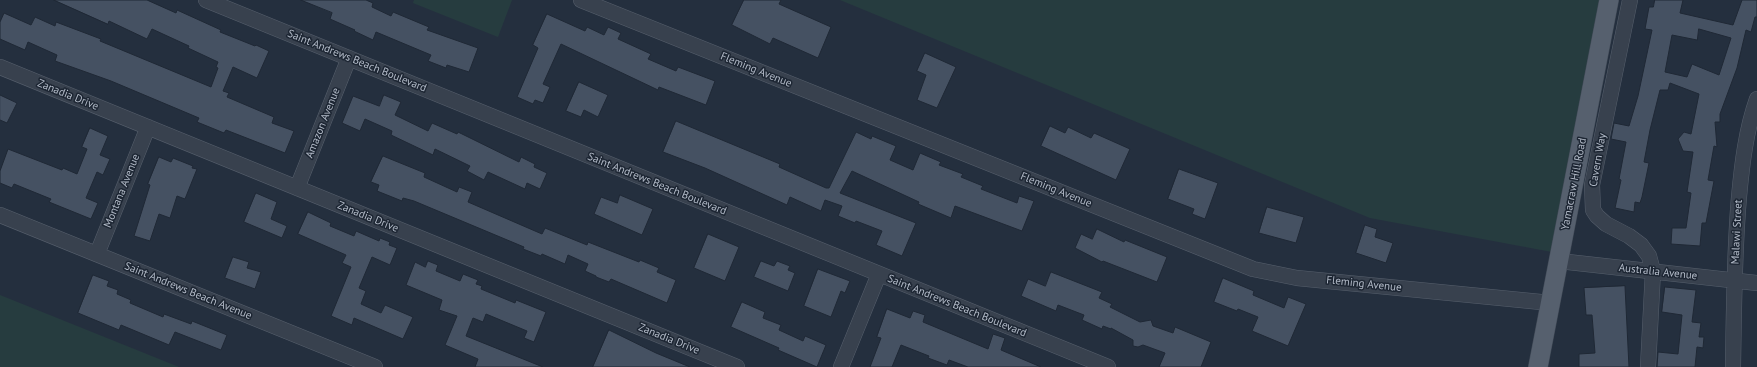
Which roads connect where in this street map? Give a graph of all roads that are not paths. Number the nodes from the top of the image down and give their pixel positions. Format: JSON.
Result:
{"nodes":[{"id":1,"x":206,"y":0,"type":"edge"},
{"id":2,"x":581,"y":0,"type":"edge"},
{"id":3,"x":1610,"y":0,"type":"edge"},
{"id":4,"x":1630,"y":0,"type":"edge"},
{"id":5,"x":349,"y":58,"type":"junction"},
{"id":6,"x":0,"y":67,"type":"edge"},
{"id":7,"x":1757,"y":99,"type":"edge"},
{"id":8,"x":148,"y":127,"type":"junction"},
{"id":9,"x":297,"y":188,"type":"junction"},
{"id":10,"x":0,"y":215,"type":"edge"},
{"id":11,"x":97,"y":254,"type":"junction"},
{"id":12,"x":1559,"y":262,"type":"junction"},
{"id":13,"x":1653,"y":271,"type":"junction"},
{"id":14,"x":879,"y":274,"type":"junction"},
{"id":15,"x":1734,"y":281,"type":"junction"},
{"id":16,"x":1757,"y":283,"type":"edge"},
{"id":17,"x":1551,"y":303,"type":"junction"},
{"id":18,"x":731,"y":366,"type":"edge"},
{"id":19,"x":375,"y":367,"type":"edge"},
{"id":20,"x":841,"y":367,"type":"edge"},
{"id":21,"x":1108,"y":367,"type":"edge"},
{"id":22,"x":1538,"y":367,"type":"edge"},
{"id":23,"x":1648,"y":367,"type":"edge"},
{"id":24,"x":1733,"y":367,"type":"edge"}],
"edges":[{"from":1,"to":5,"type":"street","name":"Saint Andrews Beach Boulevard"},
{"from":2,"to":17,"type":"street","name":"Fleming Avenue"},
{"from":3,"to":12,"type":"main road","name":"Yamacraw Hill Road"},
{"from":4,"to":13,"type":"street","name":"Cavern Way"},
{"from":5,"to":9,"type":"street","name":"Amazon Avenue"},
{"from":5,"to":14,"type":"street","name":"Saint Andrews Beach Boulevard"},
{"from":6,"to":8,"type":"street","name":"Zanadia Drive"},
{"from":7,"to":15,"type":"street","name":"Malawi Street"},
{"from":8,"to":9,"type":"street","name":"Zanadia Drive"},
{"from":8,"to":11,"type":"street","name":"Montana Avenue"},
{"from":9,"to":18,"type":"street","name":"Zanadia Drive"},
{"from":10,"to":11,"type":"street","name":"Saint Andrews Beach Avenue"},
{"from":11,"to":19,"type":"street","name":"Saint Andrews Beach Avenue"},
{"from":12,"to":13,"type":"street","name":"Australia Avenue"},
{"from":12,"to":17,"type":"main road","name":"Yamacraw Hill Road"},
{"from":13,"to":15,"type":"street","name":"Australia Avenue"},
{"from":13,"to":23,"type":"street","name":"Cavern Way"},
{"from":14,"to":20,"type":"street"},
{"from":14,"to":21,"type":"street","name":"Saint Andrews Beach Boulevard"},
{"from":15,"to":16,"type":"street","name":"Australia Avenue"},
{"from":15,"to":24,"type":"street","name":"Malawi Street"},
{"from":17,"to":22,"type":"main road","name":"Yamacraw Hill Road"}]}
